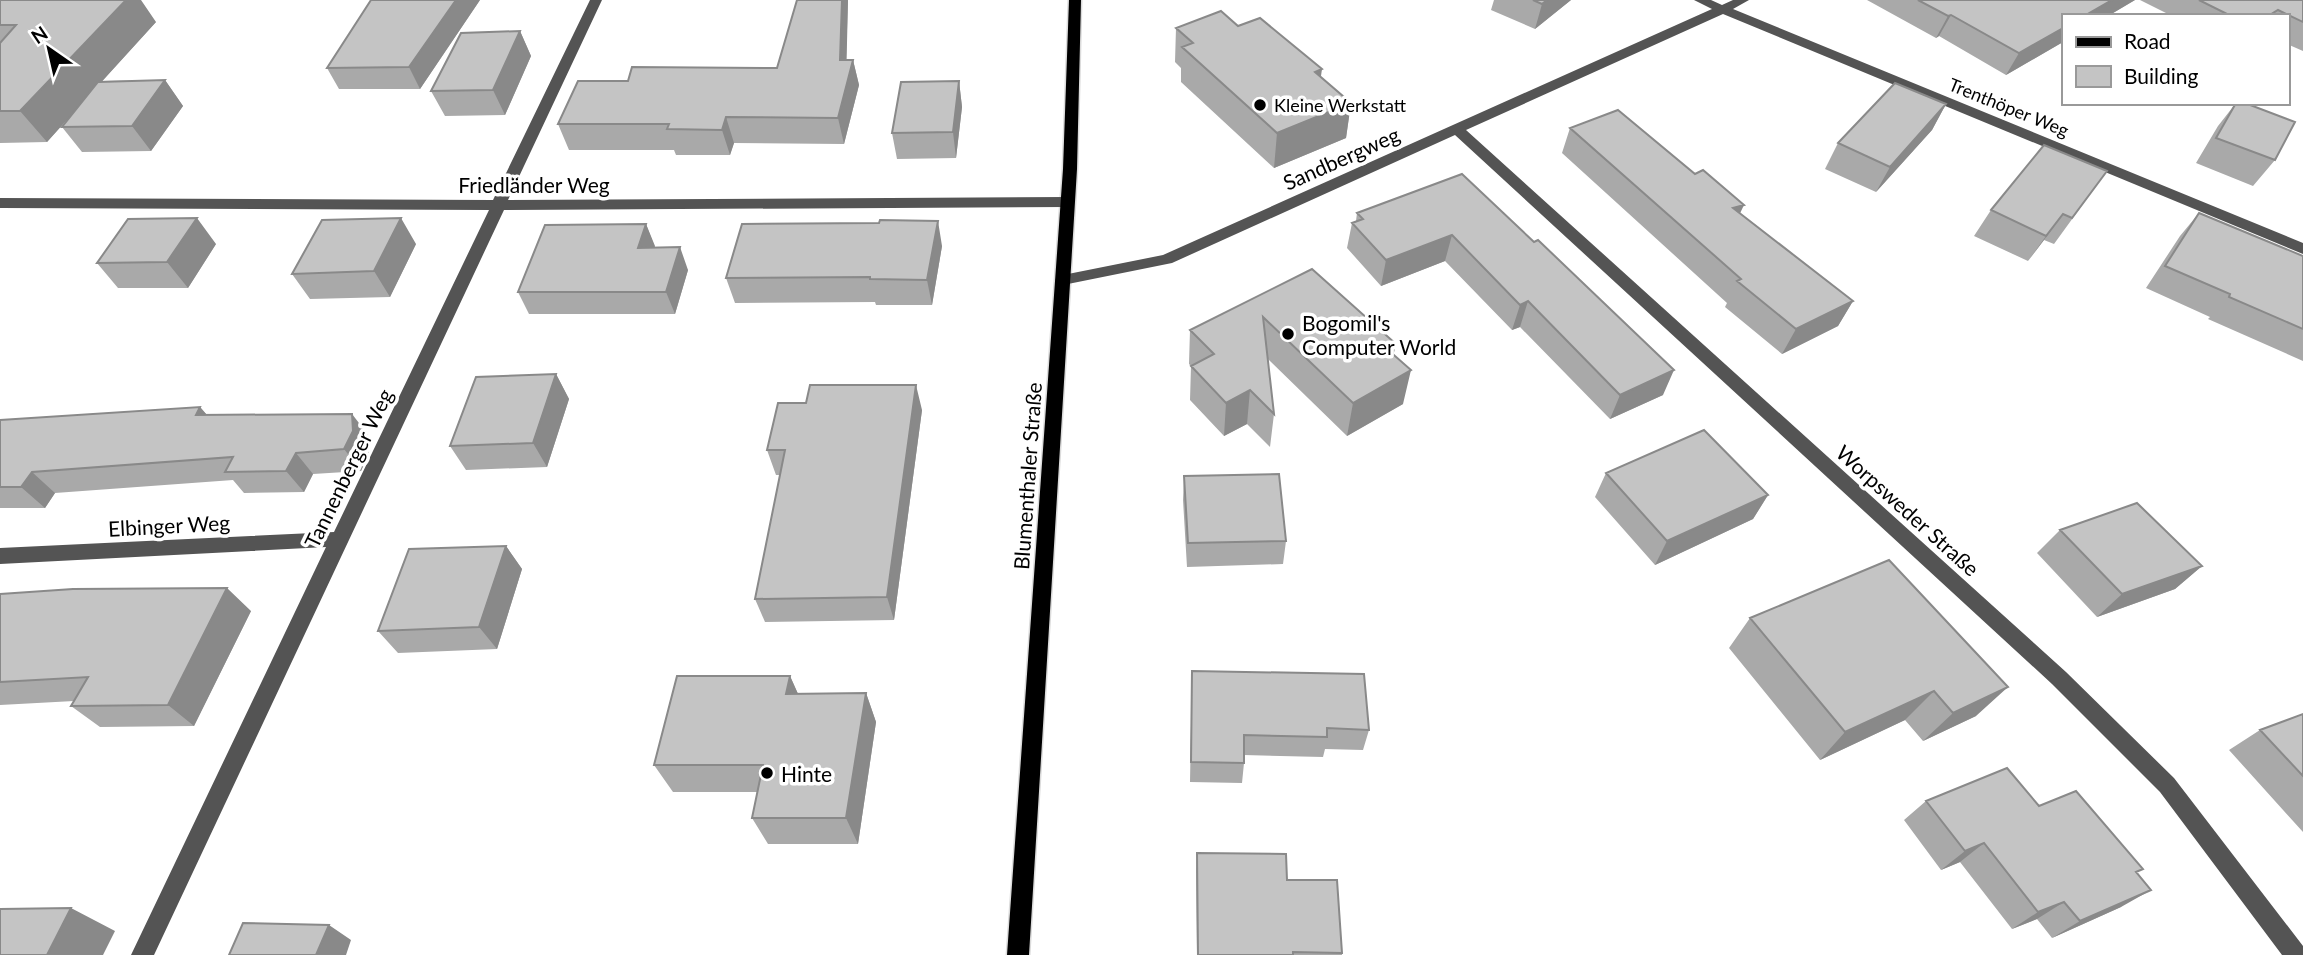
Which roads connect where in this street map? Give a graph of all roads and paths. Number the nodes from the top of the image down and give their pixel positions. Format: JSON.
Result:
{"nodes":[{"id":1,"x":596,"y":0,"type":"edge"},
{"id":2,"x":1075,"y":0,"type":"edge"},
{"id":3,"x":1700,"y":0,"type":"edge"},
{"id":4,"x":1743,"y":0,"type":"edge"},
{"id":5,"x":1723,"y":9,"type":"junction"},
{"id":6,"x":1457,"y":130,"type":"junction"},
{"id":7,"x":1067,"y":202,"type":"junction"},
{"id":8,"x":0,"y":203,"type":"edge"},
{"id":9,"x":500,"y":205,"type":"junction"},
{"id":10,"x":2303,"y":249,"type":"edge"},
{"id":11,"x":1063,"y":280,"type":"junction"},
{"id":12,"x":340,"y":539,"type":"junction"},
{"id":13,"x":0,"y":556,"type":"edge"},
{"id":14,"x":142,"y":955,"type":"edge"},
{"id":15,"x":1018,"y":955,"type":"edge"},
{"id":16,"x":2296,"y":955,"type":"edge"}],
"edges":[{"from":1,"to":9,"type":"street","name":"Tannenberger Weg"},
{"from":2,"to":7,"type":"main road","name":"Blumenthaler Straße"},
{"from":3,"to":5,"type":"street","name":"Trenthöper Weg"},
{"from":4,"to":5,"type":"street","name":"Sandbergweg"},
{"from":5,"to":6,"type":"street","name":"Sandbergweg"},
{"from":5,"to":10,"type":"street","name":"Trenthöper Weg"},
{"from":6,"to":11,"type":"street","name":"Sandbergweg"},
{"from":6,"to":16,"type":"street","name":"Worpsweder Straße"},
{"from":7,"to":9,"type":"street","name":"Friedländer Weg"},
{"from":7,"to":11,"type":"main road","name":"Blumenthaler Straße"},
{"from":8,"to":9,"type":"street","name":"Friedländer Weg"},
{"from":9,"to":12,"type":"street","name":"Tannenberger Weg"},
{"from":11,"to":15,"type":"main road","name":"Blumenthaler Straße"},
{"from":12,"to":13,"type":"street","name":"Elbinger Weg"},
{"from":12,"to":14,"type":"street","name":"Tannenberger Weg"}]}
